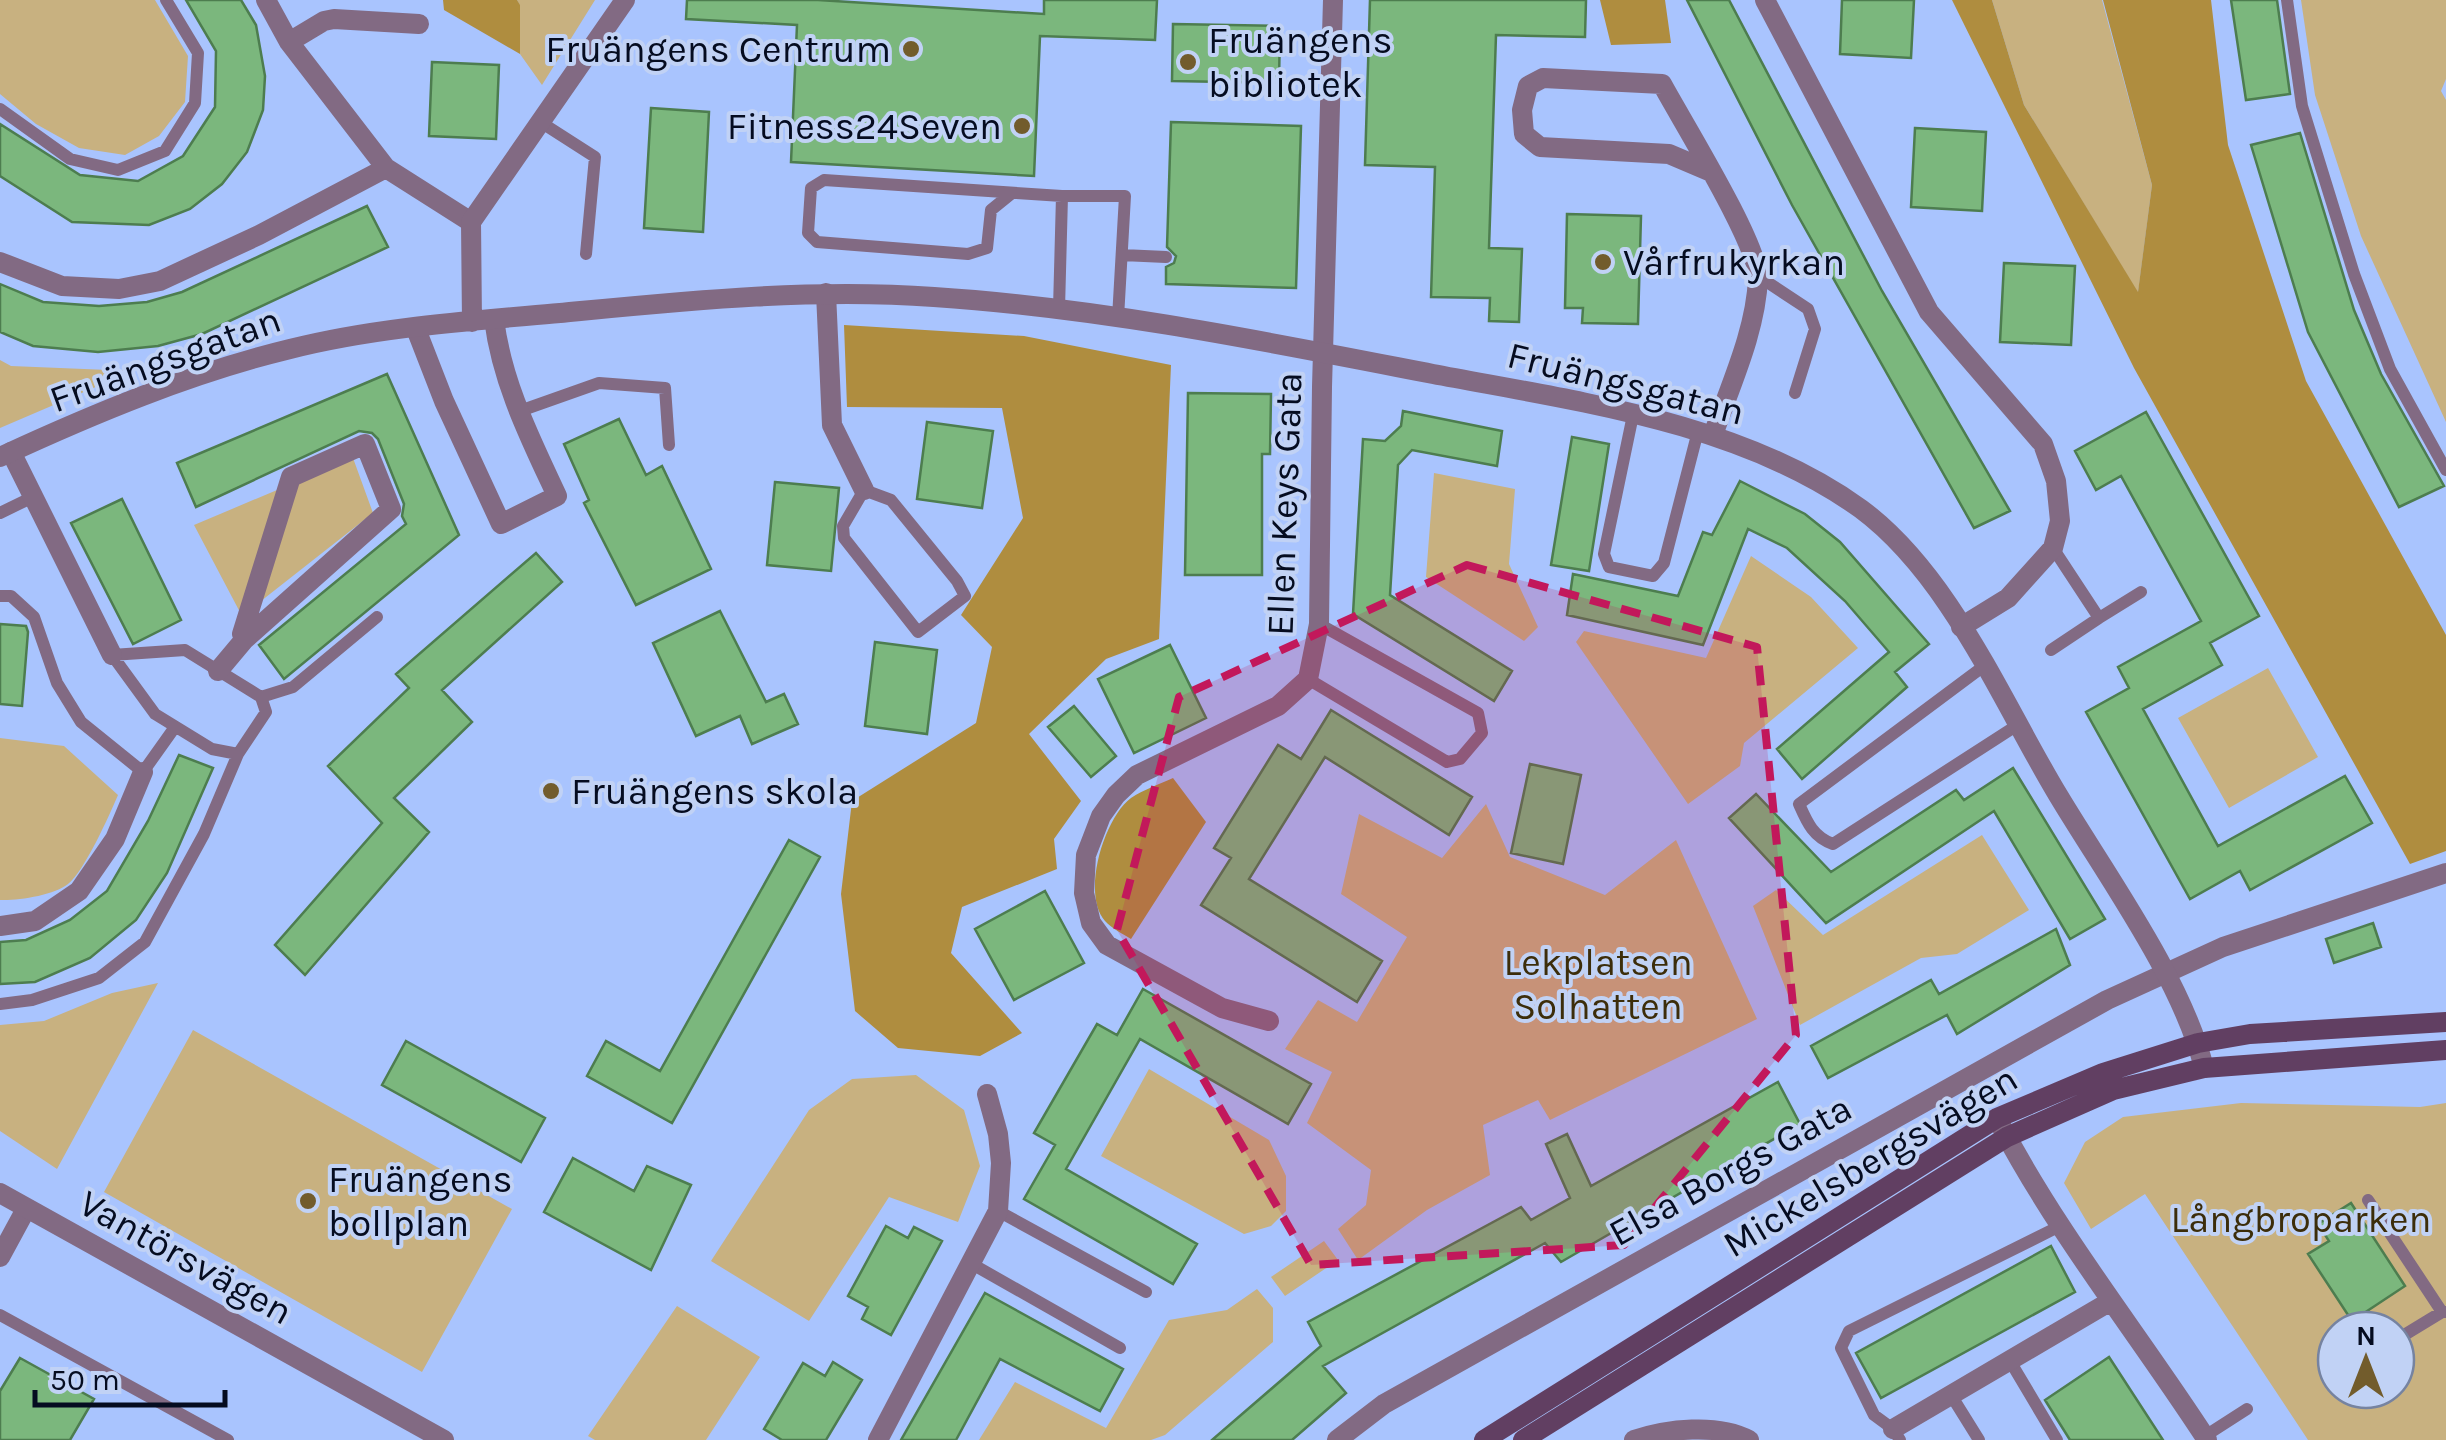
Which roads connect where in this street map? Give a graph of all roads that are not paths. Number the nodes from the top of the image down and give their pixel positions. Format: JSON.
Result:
{"nodes":[{"id":1,"x":166,"y":0,"type":"edge"},
{"id":2,"x":266,"y":0,"type":"edge"},
{"id":3,"x":624,"y":0,"type":"edge"},
{"id":4,"x":1333,"y":0,"type":"edge"},
{"id":5,"x":1765,"y":0,"type":"edge"},
{"id":6,"x":2287,"y":0,"type":"edge"},
{"id":7,"x":419,"y":24,"type":"dead end"},
{"id":8,"x":289,"y":42,"type":"junction"},
{"id":9,"x":0,"y":109,"type":"edge"},
{"id":10,"x":542,"y":123,"type":"junction"},
{"id":11,"x":386,"y":168,"type":"junction"},
{"id":12,"x":1709,"y":172,"type":"junction"},
{"id":13,"x":1012,"y":193,"type":"junction"},
{"id":14,"x":1062,"y":196,"type":"junction"},
{"id":15,"x":472,"y":222,"type":"junction"},
{"id":16,"x":586,"y":254,"type":"dead end"},
{"id":17,"x":1122,"y":255,"type":"junction"},
{"id":18,"x":1166,"y":257,"type":"dead end"},
{"id":19,"x":0,"y":262,"type":"edge"},
{"id":20,"x":1758,"y":276,"type":"junction"},
{"id":21,"x":826,"y":293,"type":"junction"},
{"id":22,"x":1059,"y":309,"type":"junction"},
{"id":23,"x":1118,"y":318,"type":"junction"},
{"id":24,"x":494,"y":319,"type":"junction"},
{"id":25,"x":472,"y":322,"type":"junction"},
{"id":26,"x":416,"y":329,"type":"junction"},
{"id":27,"x":1324,"y":352,"type":"junction"},
{"id":28,"x":1794,"y":392,"type":"dead end"},
{"id":29,"x":517,"y":412,"type":"junction"},
{"id":30,"x":1634,"y":415,"type":"junction"},
{"id":31,"x":1705,"y":433,"type":"junction"},
{"id":32,"x":669,"y":445,"type":"dead end"},
{"id":33,"x":5,"y":455,"type":"edge"},
{"id":34,"x":2446,"y":470,"type":"edge"},
{"id":35,"x":864,"y":490,"type":"junction"},
{"id":36,"x":34,"y":498,"type":"junction"},
{"id":37,"x":0,"y":513,"type":"edge"},
{"id":38,"x":2053,"y":548,"type":"junction"},
{"id":39,"x":2141,"y":592,"type":"dead end"},
{"id":40,"x":0,"y":596,"type":"edge"},
{"id":41,"x":376,"y":617,"type":"dead end"},
{"id":42,"x":2099,"y":618,"type":"junction"},
{"id":43,"x":1320,"y":624,"type":"junction"},
{"id":44,"x":1961,"y":627,"type":"junction"},
{"id":45,"x":242,"y":634,"type":"dead end"},
{"id":46,"x":2050,"y":650,"type":"dead end"},
{"id":47,"x":112,"y":655,"type":"junction"},
{"id":48,"x":1984,"y":666,"type":"junction"},
{"id":49,"x":218,"y":671,"type":"junction"},
{"id":50,"x":1308,"y":680,"type":"junction"},
{"id":51,"x":261,"y":697,"type":"junction"},
{"id":52,"x":2016,"y":726,"type":"junction"},
{"id":53,"x":175,"y":727,"type":"junction"},
{"id":54,"x":238,"y":754,"type":"junction"},
{"id":55,"x":142,"y":772,"type":"junction"},
{"id":56,"x":2446,"y":873,"type":"edge"},
{"id":57,"x":0,"y":926,"type":"edge"},
{"id":58,"x":2164,"y":972,"type":"junction"},
{"id":59,"x":0,"y":1004,"type":"edge"},
{"id":60,"x":1269,"y":1021,"type":"dead end"},
{"id":61,"x":2446,"y":1022,"type":"edge"},
{"id":62,"x":2198,"y":1042,"type":"junction"},
{"id":63,"x":2446,"y":1050,"type":"edge"},
{"id":64,"x":2204,"y":1068,"type":"junction"},
{"id":65,"x":987,"y":1094,"type":"dead end"},
{"id":66,"x":1997,"y":1118,"type":"junction"},
{"id":67,"x":2007,"y":1137,"type":"junction"},
{"id":68,"x":0,"y":1193,"type":"edge"},
{"id":69,"x":2368,"y":1200,"type":"dead end"},
{"id":70,"x":26,"y":1208,"type":"junction"},
{"id":71,"x":998,"y":1211,"type":"junction"},
{"id":72,"x":2062,"y":1226,"type":"junction"},
{"id":73,"x":0,"y":1257,"type":"edge"},
{"id":74,"x":972,"y":1264,"type":"junction"},
{"id":75,"x":1146,"y":1292,"type":"dead end"},
{"id":76,"x":2111,"y":1301,"type":"junction"},
{"id":77,"x":2444,"y":1312,"type":"edge"},
{"id":78,"x":0,"y":1315,"type":"edge"},
{"id":79,"x":2416,"y":1328,"type":"edge"},
{"id":80,"x":1120,"y":1348,"type":"dead end"},
{"id":81,"x":2010,"y":1361,"type":"junction"},
{"id":82,"x":1951,"y":1395,"type":"junction"},
{"id":83,"x":2247,"y":1409,"type":"dead end"},
{"id":84,"x":1894,"y":1436,"type":"edge"},
{"id":85,"x":2206,"y":1438,"type":"edge"},
{"id":86,"x":228,"y":1440,"type":"edge"},
{"id":87,"x":444,"y":1440,"type":"edge"},
{"id":88,"x":878,"y":1440,"type":"edge"},
{"id":89,"x":1337,"y":1440,"type":"edge"},
{"id":90,"x":1484,"y":1440,"type":"edge"},
{"id":91,"x":1523,"y":1440,"type":"edge"},
{"id":92,"x":1634,"y":1440,"type":"edge"},
{"id":93,"x":1749,"y":1440,"type":"edge"},
{"id":94,"x":1979,"y":1440,"type":"edge"},
{"id":95,"x":2058,"y":1440,"type":"edge"}],
"edges":[{"from":1,"to":9,"type":"lane"},
{"from":2,"to":8,"type":"street"},
{"from":3,"to":10,"type":"street"},
{"from":4,"to":27,"type":"street","name":"Ellen Keys Gata"},
{"from":5,"to":38,"type":"street"},
{"from":6,"to":34,"type":"lane"},
{"from":7,"to":8,"type":"street"},
{"from":8,"to":11,"type":"street"},
{"from":10,"to":15,"type":"street"},
{"from":10,"to":16,"type":"lane"},
{"from":11,"to":15,"type":"street"},
{"from":11,"to":19,"type":"street"},
{"from":12,"to":12,"type":"street"},
{"from":12,"to":20,"type":"street"},
{"from":13,"to":13,"type":"lane"},
{"from":13,"to":14,"type":"lane"},
{"from":14,"to":17,"type":"lane"},
{"from":14,"to":22,"type":"lane"},
{"from":15,"to":25,"type":"street"},
{"from":17,"to":18,"type":"lane"},
{"from":17,"to":23,"type":"lane"},
{"from":20,"to":28,"type":"lane"},
{"from":20,"to":31,"type":"street"},
{"from":21,"to":22,"type":"street","name":"Fruängsgatan"},
{"from":21,"to":24,"type":"street","name":"Fruängsgatan"},
{"from":21,"to":35,"type":"street"},
{"from":22,"to":23,"type":"street","name":"Fruängsgatan"},
{"from":23,"to":27,"type":"street","name":"Fruängsgatan"},
{"from":24,"to":25,"type":"street","name":"Fruängsgatan"},
{"from":24,"to":29,"type":"street"},
{"from":25,"to":26,"type":"street","name":"Fruängsgatan"},
{"from":26,"to":29,"type":"street"},
{"from":26,"to":33,"type":"street","name":"Fruängsgatan"},
{"from":27,"to":30,"type":"street","name":"Fruängsgatan"},
{"from":27,"to":43,"type":"street","name":"Ellen Keys Gata"},
{"from":29,"to":32,"type":"lane"},
{"from":30,"to":31,"type":"street","name":"Fruängsgatan"},
{"from":30,"to":31,"type":"lane"},
{"from":31,"to":44,"type":"street","name":"Fruängsgatan"},
{"from":33,"to":36,"type":"street"},
{"from":35,"to":35,"type":"lane"},
{"from":36,"to":37,"type":"lane"},
{"from":36,"to":47,"type":"street"},
{"from":38,"to":42,"type":"lane"},
{"from":38,"to":44,"type":"street"},
{"from":39,"to":42,"type":"lane"},
{"from":40,"to":55,"type":"lane"},
{"from":41,"to":51,"type":"lane"},
{"from":42,"to":46,"type":"lane"},
{"from":43,"to":50,"type":"street","name":"Ellen Keys Gata"},
{"from":43,"to":50,"type":"lane"},
{"from":44,"to":48,"type":"street","name":"Fruängsgatan"},
{"from":45,"to":49,"type":"street"},
{"from":47,"to":49,"type":"lane"},
{"from":47,"to":53,"type":"lane"},
{"from":48,"to":52,"type":"street","name":"Fruängsgatan"},
{"from":48,"to":52,"type":"lane"},
{"from":49,"to":51,"type":"lane"},
{"from":50,"to":60,"type":"street","name":"Ellen Keys Gata"},
{"from":51,"to":54,"type":"lane"},
{"from":52,"to":58,"type":"street","name":"Fruängsgatan"},
{"from":53,"to":54,"type":"lane"},
{"from":53,"to":55,"type":"lane"},
{"from":54,"to":59,"type":"lane"},
{"from":55,"to":57,"type":"street"},
{"from":56,"to":58,"type":"street","name":"Elsa Borgs Gata"},
{"from":58,"to":62,"type":"street","name":"Fruängsgatan"},
{"from":58,"to":89,"type":"street","name":"Elsa Borgs Gata"},
{"from":61,"to":62,"type":"main road","name":"Mickelsbergsvägen"},
{"from":62,"to":64,"type":"street","name":"Fruängsgatan"},
{"from":62,"to":66,"type":"main road","name":"Mickelsbergsvägen"},
{"from":63,"to":64,"type":"main road","name":"Mickelsbergsvägen"},
{"from":64,"to":67,"type":"main road","name":"Mickelsbergsvägen"},
{"from":65,"to":71,"type":"street"},
{"from":66,"to":67,"type":"street"},
{"from":66,"to":90,"type":"main road","name":"Mickelsbergsvägen"},
{"from":67,"to":72,"type":"street"},
{"from":67,"to":91,"type":"main road","name":"Mickelsbergsvägen"},
{"from":68,"to":70,"type":"street","name":"Vantörsvägen"},
{"from":69,"to":77,"type":"lane"},
{"from":70,"to":73,"type":"street"},
{"from":70,"to":87,"type":"street","name":"Vantörsvägen"},
{"from":71,"to":74,"type":"street"},
{"from":71,"to":75,"type":"lane"},
{"from":72,"to":76,"type":"street"},
{"from":72,"to":84,"type":"lane"},
{"from":74,"to":80,"type":"lane"},
{"from":74,"to":88,"type":"street"},
{"from":76,"to":81,"type":"street"},
{"from":76,"to":85,"type":"street"},
{"from":77,"to":79,"type":"lane"},
{"from":78,"to":86,"type":"lane"},
{"from":81,"to":82,"type":"street"},
{"from":81,"to":95,"type":"lane"},
{"from":82,"to":84,"type":"street"},
{"from":82,"to":94,"type":"lane"},
{"from":83,"to":85,"type":"lane"},
{"from":92,"to":93,"type":"street"}]}
